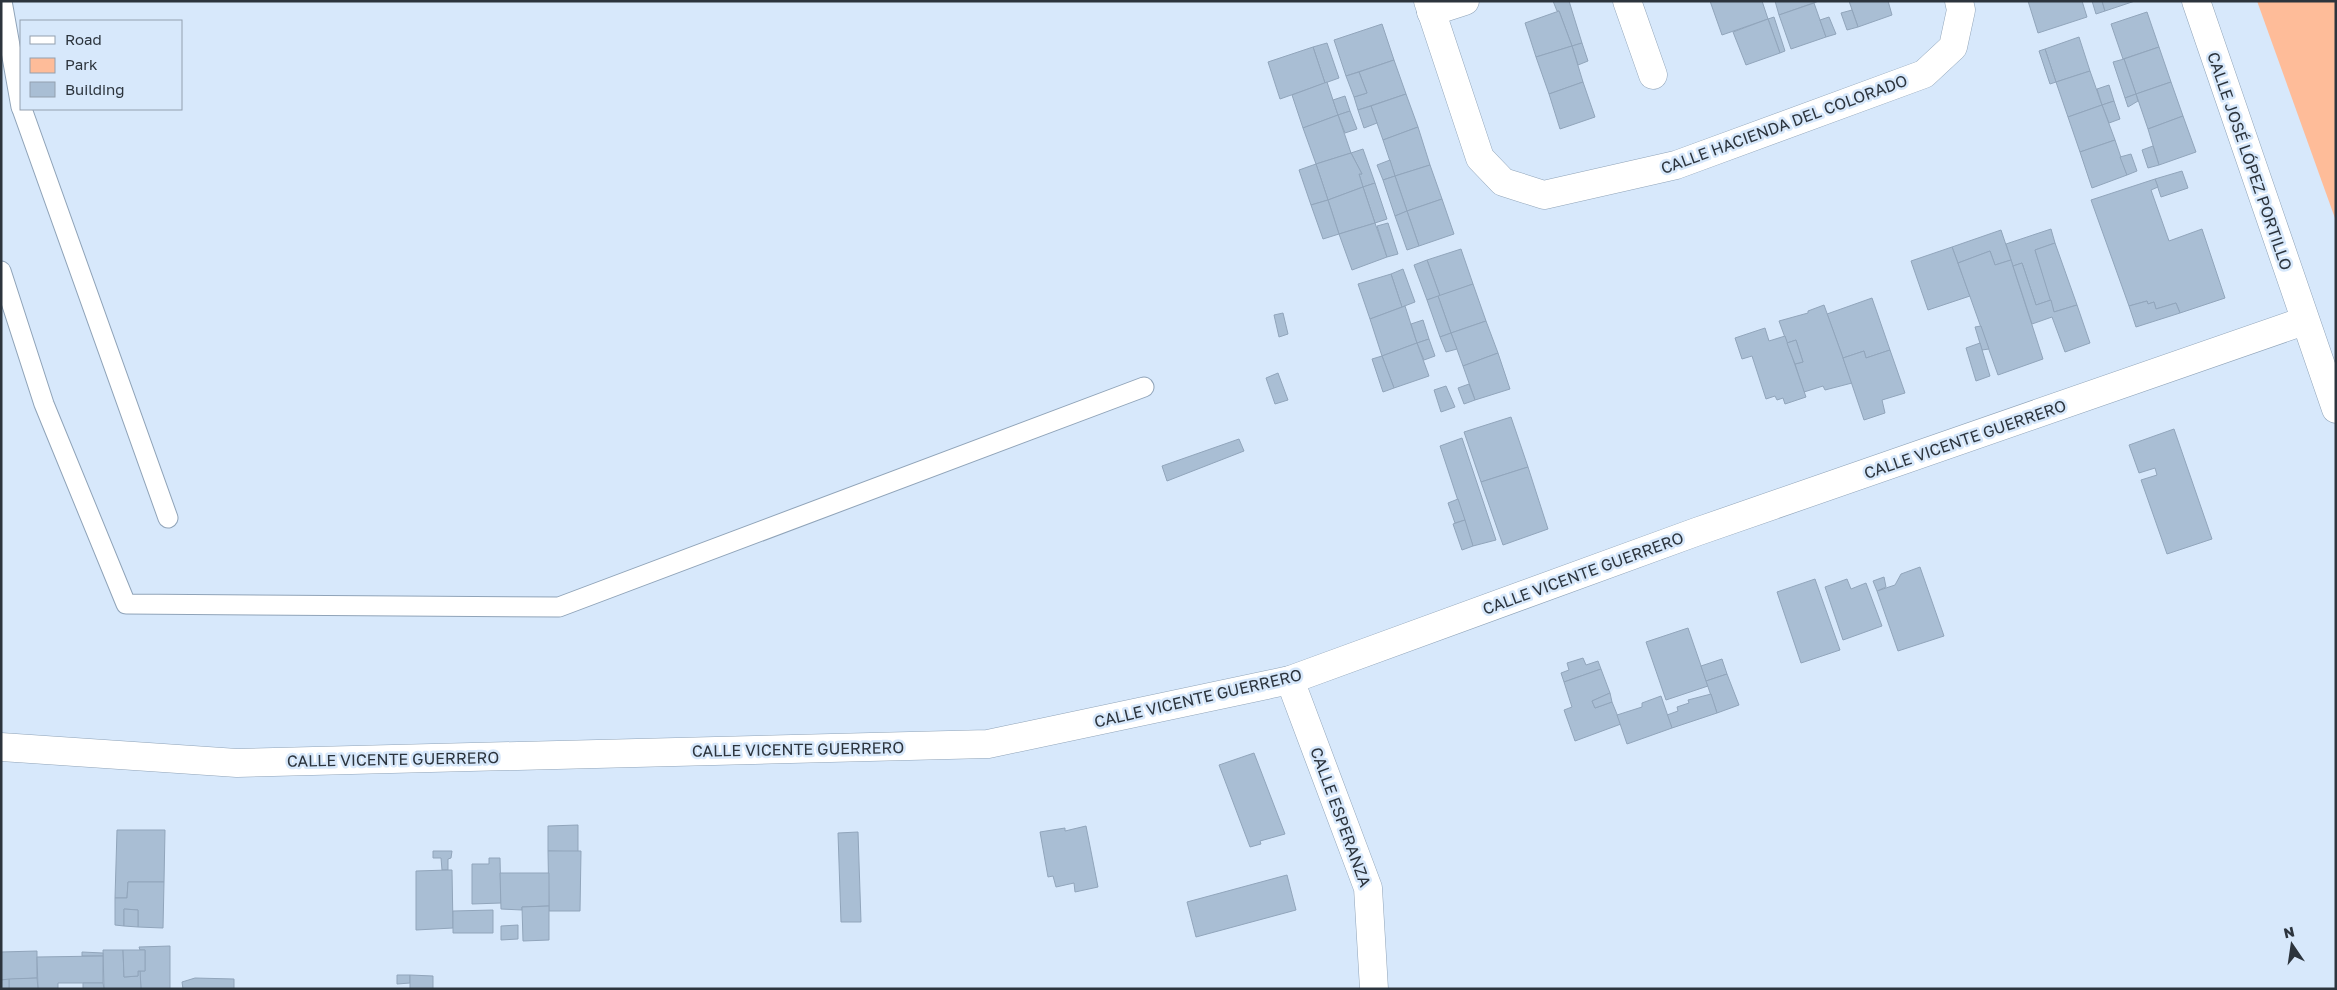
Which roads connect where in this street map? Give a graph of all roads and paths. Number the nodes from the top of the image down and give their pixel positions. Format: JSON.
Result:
{"nodes":[{"id":1,"x":2,"y":1,"type":"edge"},
{"id":2,"x":1465,"y":1,"type":"edge"},
{"id":3,"x":1627,"y":1,"type":"edge"},
{"id":4,"x":1959,"y":1,"type":"edge"},
{"id":5,"x":2196,"y":1,"type":"edge"},
{"id":6,"x":1430,"y":7,"type":"edge"},
{"id":7,"x":1653,"y":74,"type":"dead end"},
{"id":8,"x":20,"y":102,"type":"edge"},
{"id":9,"x":22,"y":110,"type":"edge"},
{"id":10,"x":1,"y":271,"type":"edge"},
{"id":11,"x":2304,"y":321,"type":"junction"},
{"id":12,"x":1144,"y":388,"type":"dead end"},
{"id":13,"x":2336,"y":409,"type":"edge"},
{"id":14,"x":168,"y":518,"type":"dead end"},
{"id":15,"x":1290,"y":680,"type":"junction"},
{"id":16,"x":1,"y":747,"type":"edge"},
{"id":17,"x":1374,"y":989,"type":"edge"}],
"edges":[{"from":1,"to":8,"type":"lane"},
{"from":2,"to":6,"type":"street"},
{"from":3,"to":7,"type":"street"},
{"from":4,"to":6,"type":"street","name":"CALLE HACIENDA DEL COLORADO"},
{"from":5,"to":11,"type":"street","name":"CALLE JOSÉ LÓPEZ PORTILLO"},
{"from":9,"to":14,"type":"lane"},
{"from":10,"to":12,"type":"lane"},
{"from":11,"to":13,"type":"street"},
{"from":11,"to":15,"type":"street","name":"CALLE VICENTE GUERRERO"},
{"from":15,"to":16,"type":"street","name":"CALLE VICENTE GUERRERO"},
{"from":15,"to":17,"type":"street","name":"CALLE ESPERANZA"}]}
